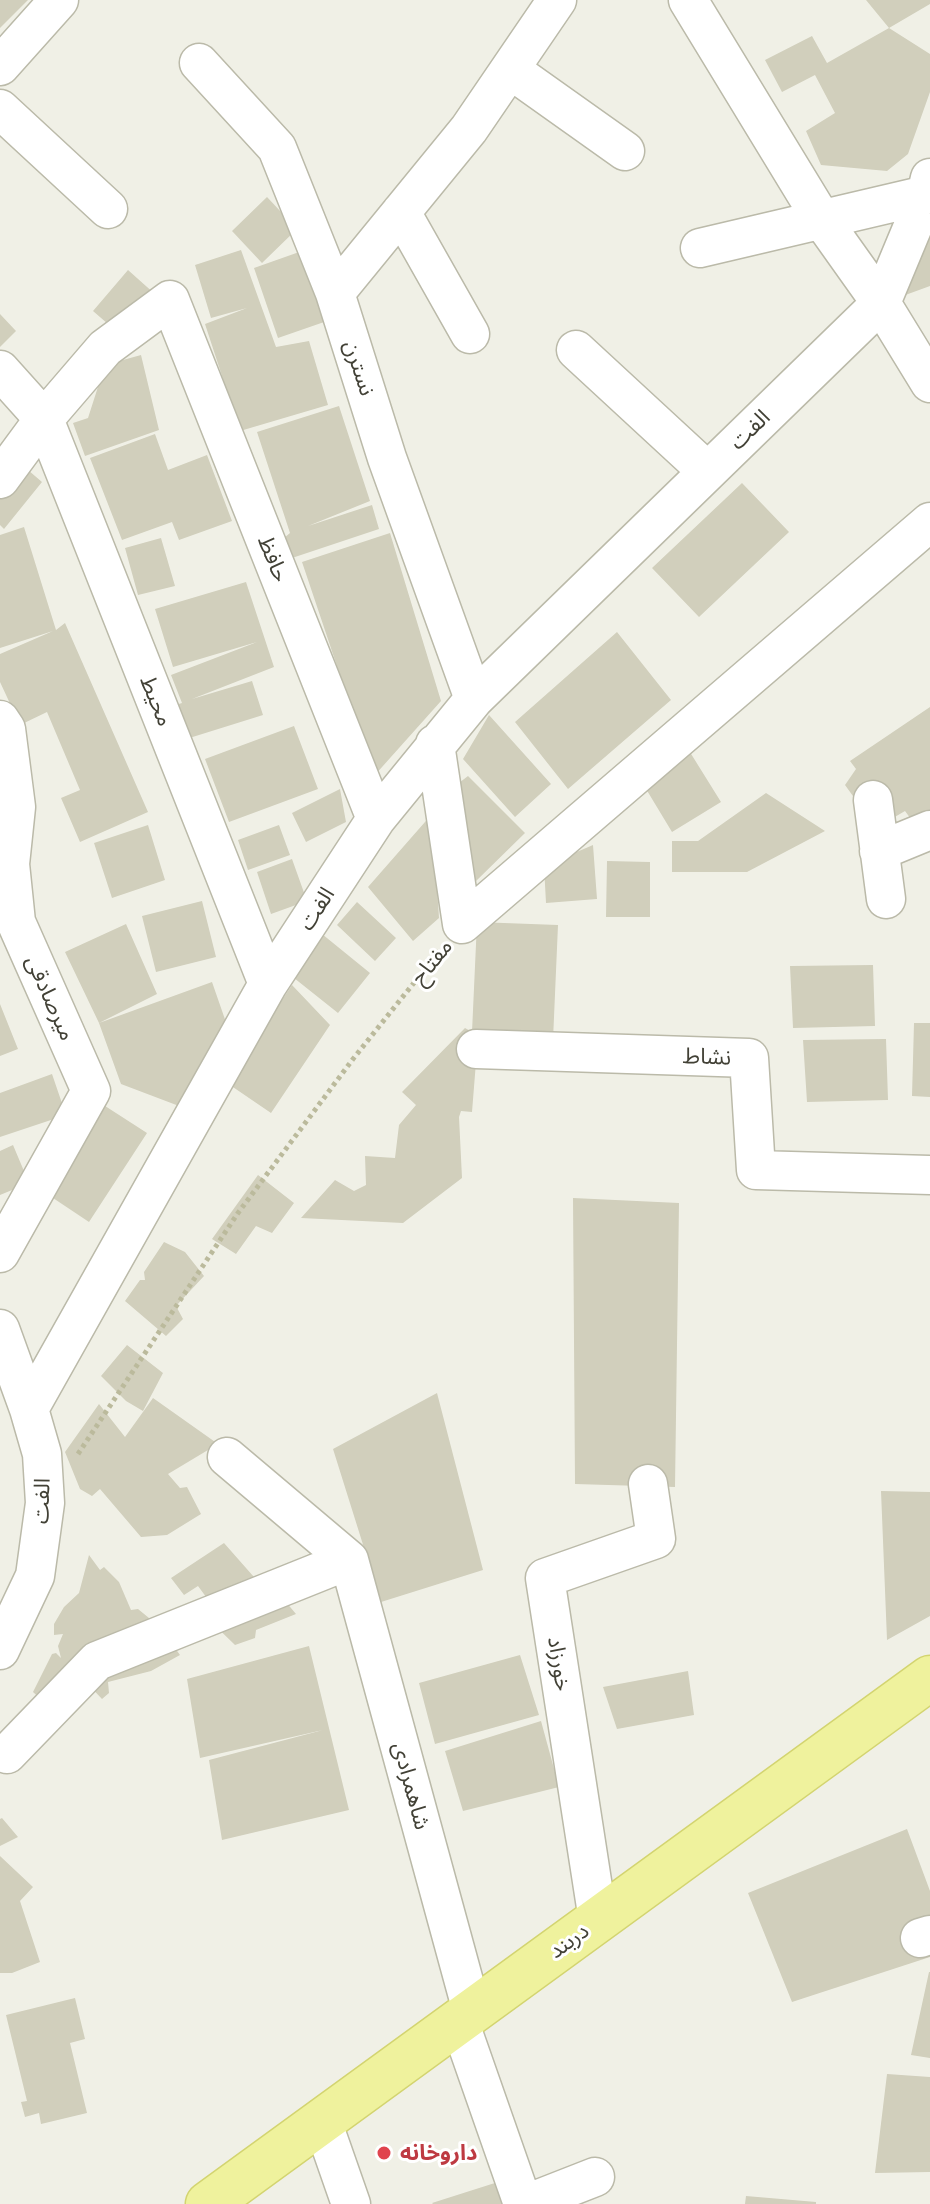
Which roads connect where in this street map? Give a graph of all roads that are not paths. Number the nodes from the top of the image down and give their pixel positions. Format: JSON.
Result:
{"nodes":[{"id":1,"x":59,"y":0,"type":"edge"},
{"id":2,"x":557,"y":0,"type":"edge"},
{"id":3,"x":688,"y":0,"type":"edge"},
{"id":4,"x":199,"y":63,"type":"dead end"},
{"id":5,"x":0,"y":66,"type":"edge"},
{"id":6,"x":511,"y":70,"type":"junction"},
{"id":7,"x":0,"y":109,"type":"edge"},
{"id":8,"x":625,"y":151,"type":"dead end"},
{"id":9,"x":929,"y":189,"type":"edge"},
{"id":10,"x":108,"y":209,"type":"dead end"},
{"id":11,"x":401,"y":212,"type":"junction"},
{"id":12,"x":822,"y":220,"type":"junction"},
{"id":13,"x":700,"y":248,"type":"dead end"},
{"id":14,"x":335,"y":293,"type":"junction"},
{"id":15,"x":881,"y":303,"type":"junction"},
{"id":16,"x":470,"y":334,"type":"dead end"},
{"id":17,"x":576,"y":350,"type":"dead end"},
{"id":18,"x":0,"y":370,"type":"edge"},
{"id":19,"x":930,"y":383,"type":"edge"},
{"id":20,"x":44,"y":419,"type":"junction"},
{"id":21,"x":707,"y":471,"type":"junction"},
{"id":22,"x":0,"y":479,"type":"edge"},
{"id":23,"x":930,"y":522,"type":"edge"},
{"id":24,"x":474,"y":699,"type":"junction"},
{"id":25,"x":0,"y":720,"type":"edge"},
{"id":26,"x":435,"y":744,"type":"junction"},
{"id":27,"x":873,"y":800,"type":"dead end"},
{"id":28,"x":376,"y":819,"type":"junction"},
{"id":29,"x":930,"y":830,"type":"edge"},
{"id":30,"x":879,"y":851,"type":"junction"},
{"id":31,"x":886,"y":899,"type":"dead end"},
{"id":32,"x":268,"y":984,"type":"junction"},
{"id":33,"x":476,"y":1049,"type":"dead end"},
{"id":34,"x":930,"y":1175,"type":"edge"},
{"id":35,"x":0,"y":1253,"type":"edge"},
{"id":36,"x":0,"y":1329,"type":"edge"},
{"id":37,"x":29,"y":1409,"type":"junction"},
{"id":38,"x":227,"y":1457,"type":"dead end"},
{"id":39,"x":648,"y":1484,"type":"dead end"},
{"id":40,"x":349,"y":1560,"type":"junction"},
{"id":41,"x":0,"y":1650,"type":"edge"},
{"id":42,"x":930,"y":1678,"type":"edge"},
{"id":43,"x":7,"y":1754,"type":"dead end"},
{"id":44,"x":598,"y":1920,"type":"junction"},
{"id":45,"x":466,"y":2016,"type":"junction"},
{"id":46,"x":322,"y":2121,"type":"junction"},
{"id":47,"x":595,"y":2177,"type":"dead end"},
{"id":48,"x":208,"y":2204,"type":"edge"},
{"id":49,"x":351,"y":2204,"type":"edge"},
{"id":50,"x":524,"y":2204,"type":"edge"}],
"edges":[{"from":1,"to":5,"type":"street"},
{"from":2,"to":6,"type":"street"},
{"from":3,"to":12,"type":"street"},
{"from":4,"to":14,"type":"street","name":"نسترن"},
{"from":6,"to":8,"type":"street"},
{"from":6,"to":11,"type":"street"},
{"from":7,"to":10,"type":"street"},
{"from":9,"to":12,"type":"street"},
{"from":9,"to":15,"type":"street"},
{"from":11,"to":14,"type":"street"},
{"from":11,"to":16,"type":"street"},
{"from":12,"to":13,"type":"street"},
{"from":12,"to":15,"type":"street"},
{"from":14,"to":24,"type":"street","name":"نسترن"},
{"from":15,"to":19,"type":"street"},
{"from":15,"to":21,"type":"street","name":"الفت"},
{"from":17,"to":21,"type":"street"},
{"from":18,"to":20,"type":"street"},
{"from":20,"to":22,"type":"street"},
{"from":20,"to":28,"type":"street","name":"حافظ"},
{"from":20,"to":32,"type":"street","name":"محیط"},
{"from":21,"to":24,"type":"street","name":"الفت"},
{"from":23,"to":26,"type":"street","name":"مفتاح"},
{"from":24,"to":26,"type":"street","name":"الفت"},
{"from":25,"to":35,"type":"street","name":"میرصادقی"},
{"from":26,"to":28,"type":"street","name":"الفت"},
{"from":27,"to":30,"type":"street"},
{"from":28,"to":32,"type":"street","name":"الفت"},
{"from":29,"to":30,"type":"street"},
{"from":30,"to":31,"type":"street"},
{"from":32,"to":37,"type":"street","name":"الفت"},
{"from":33,"to":34,"type":"street","name":"نشاط"},
{"from":36,"to":37,"type":"street"},
{"from":37,"to":41,"type":"street","name":"الفت"},
{"from":38,"to":40,"type":"street"},
{"from":39,"to":44,"type":"street","name":"خورزاد"},
{"from":40,"to":43,"type":"street"},
{"from":40,"to":45,"type":"street","name":"شاهمرادی"},
{"from":42,"to":44,"type":"main road","name":"دربند"},
{"from":44,"to":45,"type":"main road","name":"دربند"},
{"from":45,"to":46,"type":"main road","name":"دربند"},
{"from":45,"to":50,"type":"street","name":"شاهمرادی"},
{"from":46,"to":48,"type":"main road","name":"دربند"},
{"from":46,"to":49,"type":"street"},
{"from":47,"to":50,"type":"street"}]}
